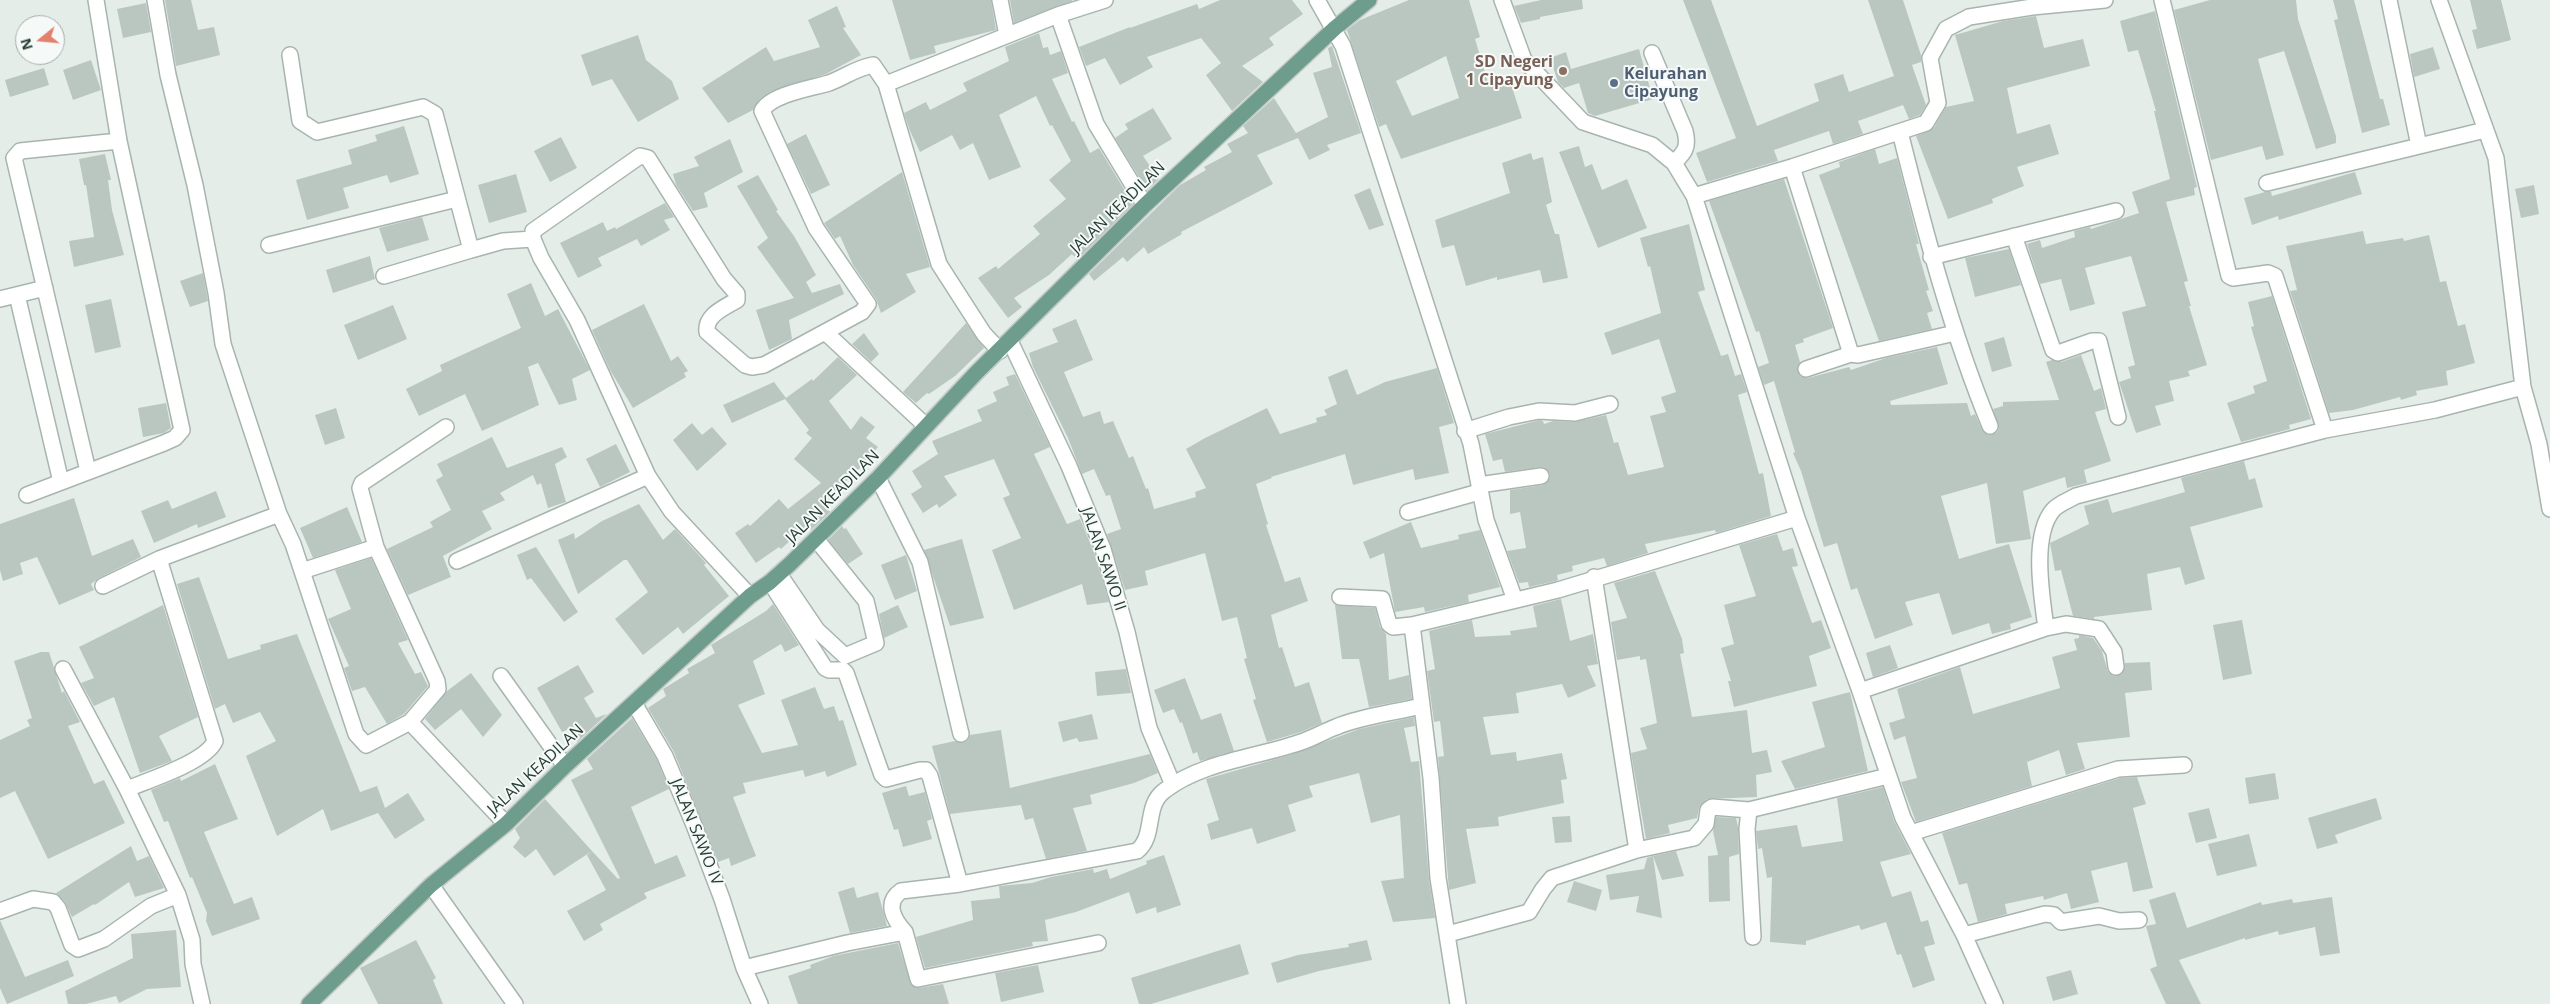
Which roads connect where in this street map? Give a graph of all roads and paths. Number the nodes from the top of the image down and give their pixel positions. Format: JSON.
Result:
{"nodes":[{"id":1,"x":96,"y":0,"type":"edge"},
{"id":2,"x":155,"y":0,"type":"edge"},
{"id":3,"x":1000,"y":0,"type":"edge"},
{"id":4,"x":1105,"y":0,"type":"edge"},
{"id":5,"x":1317,"y":0,"type":"edge"},
{"id":6,"x":1369,"y":0,"type":"edge"},
{"id":7,"x":1502,"y":0,"type":"edge"},
{"id":8,"x":2105,"y":0,"type":"edge"},
{"id":9,"x":2162,"y":0,"type":"edge"},
{"id":10,"x":2389,"y":0,"type":"edge"},
{"id":11,"x":2439,"y":0,"type":"edge"},
{"id":12,"x":2064,"y":2,"type":"edge"},
{"id":13,"x":1058,"y":15,"type":"junction"},
{"id":14,"x":1335,"y":28,"type":"junction"},
{"id":15,"x":1007,"y":35,"type":"junction"},
{"id":16,"x":1652,"y":53,"type":"dead end"},
{"id":17,"x":290,"y":55,"type":"dead end"},
{"id":18,"x":886,"y":84,"type":"junction"},
{"id":19,"x":2485,"y":130,"type":"junction"},
{"id":20,"x":1900,"y":132,"type":"junction"},
{"id":21,"x":119,"y":141,"type":"junction"},
{"id":22,"x":2420,"y":146,"type":"junction"},
{"id":23,"x":1674,"y":163,"type":"junction"},
{"id":24,"x":1792,"y":167,"type":"junction"},
{"id":25,"x":2267,"y":183,"type":"dead end"},
{"id":26,"x":1694,"y":196,"type":"junction"},
{"id":27,"x":457,"y":200,"type":"junction"},
{"id":28,"x":1145,"y":205,"type":"junction"},
{"id":29,"x":2116,"y":211,"type":"dead end"},
{"id":30,"x":2014,"y":236,"type":"junction"},
{"id":31,"x":533,"y":239,"type":"junction"},
{"id":32,"x":269,"y":245,"type":"dead end"},
{"id":33,"x":471,"y":250,"type":"junction"},
{"id":34,"x":1932,"y":257,"type":"junction"},
{"id":35,"x":384,"y":276,"type":"dead end"},
{"id":36,"x":45,"y":288,"type":"junction"},
{"id":37,"x":17,"y":295,"type":"junction"},
{"id":38,"x":0,"y":299,"type":"edge"},
{"id":39,"x":826,"y":332,"type":"junction"},
{"id":40,"x":1955,"y":332,"type":"junction"},
{"id":41,"x":1005,"y":346,"type":"junction"},
{"id":42,"x":1851,"y":354,"type":"junction"},
{"id":43,"x":1806,"y":369,"type":"dead end"},
{"id":44,"x":2523,"y":387,"type":"junction"},
{"id":45,"x":1610,"y":404,"type":"dead end"},
{"id":46,"x":2118,"y":417,"type":"dead end"},
{"id":47,"x":926,"y":426,"type":"junction"},
{"id":48,"x":1990,"y":426,"type":"dead end"},
{"id":49,"x":446,"y":427,"type":"dead end"},
{"id":50,"x":2325,"y":430,"type":"junction"},
{"id":51,"x":1465,"y":431,"type":"junction"},
{"id":52,"x":2544,"y":443,"type":"edge"},
{"id":53,"x":88,"y":471,"type":"junction"},
{"id":54,"x":648,"y":476,"type":"junction"},
{"id":55,"x":1541,"y":476,"type":"dead end"},
{"id":56,"x":878,"y":478,"type":"junction"},
{"id":57,"x":61,"y":482,"type":"junction"},
{"id":58,"x":1479,"y":488,"type":"junction"},
{"id":59,"x":27,"y":496,"type":"dead end"},
{"id":60,"x":2550,"y":509,"type":"edge"},
{"id":61,"x":1408,"y":512,"type":"dead end"},
{"id":62,"x":279,"y":514,"type":"junction"},
{"id":63,"x":1797,"y":518,"type":"junction"},
{"id":64,"x":816,"y":539,"type":"junction"},
{"id":65,"x":376,"y":547,"type":"junction"},
{"id":66,"x":160,"y":559,"type":"junction"},
{"id":67,"x":457,"y":561,"type":"dead end"},
{"id":68,"x":302,"y":571,"type":"junction"},
{"id":69,"x":1594,"y":577,"type":"junction"},
{"id":70,"x":774,"y":578,"type":"junction"},
{"id":71,"x":103,"y":586,"type":"dead end"},
{"id":72,"x":750,"y":596,"type":"junction"},
{"id":73,"x":1340,"y":596,"type":"dead end"},
{"id":74,"x":1515,"y":600,"type":"junction"},
{"id":75,"x":1412,"y":625,"type":"junction"},
{"id":76,"x":2046,"y":628,"type":"junction"},
{"id":77,"x":2116,"y":667,"type":"dead end"},
{"id":78,"x":64,"y":669,"type":"dead end"},
{"id":79,"x":501,"y":676,"type":"dead end"},
{"id":80,"x":1860,"y":691,"type":"junction"},
{"id":81,"x":634,"y":703,"type":"junction"},
{"id":82,"x":1421,"y":706,"type":"junction"},
{"id":83,"x":410,"y":722,"type":"junction"},
{"id":84,"x":961,"y":734,"type":"dead end"},
{"id":85,"x":2184,"y":765,"type":"dead end"},
{"id":86,"x":565,"y":766,"type":"junction"},
{"id":87,"x":1888,"y":776,"type":"junction"},
{"id":88,"x":1173,"y":785,"type":"junction"},
{"id":89,"x":127,"y":789,"type":"junction"},
{"id":90,"x":1749,"y":810,"type":"junction"},
{"id":91,"x":506,"y":824,"type":"junction"},
{"id":92,"x":1911,"y":833,"type":"junction"},
{"id":93,"x":1636,"y":850,"type":"junction"},
{"id":94,"x":960,"y":884,"type":"junction"},
{"id":95,"x":431,"y":885,"type":"junction"},
{"id":96,"x":178,"y":895,"type":"junction"},
{"id":97,"x":0,"y":911,"type":"edge"},
{"id":98,"x":2139,"y":920,"type":"dead end"},
{"id":99,"x":905,"y":932,"type":"junction"},
{"id":100,"x":1448,"y":934,"type":"junction"},
{"id":101,"x":1964,"y":935,"type":"junction"},
{"id":102,"x":1754,"y":937,"type":"dead end"},
{"id":103,"x":1098,"y":943,"type":"dead end"},
{"id":104,"x":744,"y":968,"type":"junction"},
{"id":105,"x":202,"y":1004,"type":"edge"},
{"id":106,"x":309,"y":1004,"type":"edge"},
{"id":107,"x":515,"y":1004,"type":"edge"},
{"id":108,"x":760,"y":1004,"type":"edge"},
{"id":109,"x":1458,"y":1004,"type":"edge"},
{"id":110,"x":1995,"y":1004,"type":"edge"}],
"edges":[{"from":1,"to":21,"type":"street"},
{"from":2,"to":62,"type":"street"},
{"from":3,"to":15,"type":"street"},
{"from":4,"to":13,"type":"street"},
{"from":5,"to":14,"type":"street"},
{"from":6,"to":14,"type":"main road","name":"JALAN KEADILAN"},
{"from":7,"to":23,"type":"street"},
{"from":8,"to":12,"type":"street"},
{"from":9,"to":50,"type":"street"},
{"from":10,"to":22,"type":"street"},
{"from":11,"to":19,"type":"street"},
{"from":12,"to":20,"type":"street"},
{"from":13,"to":15,"type":"street"},
{"from":13,"to":28,"type":"street"},
{"from":14,"to":28,"type":"main road","name":"JALAN KEADILAN"},
{"from":14,"to":51,"type":"street"},
{"from":15,"to":18,"type":"street"},
{"from":16,"to":23,"type":"street"},
{"from":17,"to":27,"type":"street"},
{"from":18,"to":39,"type":"street"},
{"from":18,"to":41,"type":"street","name":"JALAN SAWO II"},
{"from":19,"to":22,"type":"street"},
{"from":19,"to":44,"type":"street"},
{"from":20,"to":24,"type":"street"},
{"from":20,"to":34,"type":"street"},
{"from":21,"to":36,"type":"street"},
{"from":21,"to":53,"type":"street"},
{"from":22,"to":25,"type":"street"},
{"from":23,"to":26,"type":"street"},
{"from":24,"to":26,"type":"street"},
{"from":24,"to":42,"type":"street"},
{"from":26,"to":63,"type":"street"},
{"from":27,"to":32,"type":"street"},
{"from":27,"to":33,"type":"street"},
{"from":28,"to":41,"type":"main road","name":"JALAN KEADILAN"},
{"from":29,"to":30,"type":"street"},
{"from":30,"to":34,"type":"street"},
{"from":30,"to":46,"type":"street"},
{"from":31,"to":33,"type":"street"},
{"from":31,"to":39,"type":"street"},
{"from":31,"to":54,"type":"street"},
{"from":33,"to":35,"type":"street"},
{"from":34,"to":40,"type":"street"},
{"from":36,"to":37,"type":"street"},
{"from":36,"to":53,"type":"street"},
{"from":37,"to":38,"type":"street"},
{"from":37,"to":57,"type":"street"},
{"from":39,"to":47,"type":"street"},
{"from":40,"to":42,"type":"street"},
{"from":40,"to":48,"type":"street"},
{"from":41,"to":47,"type":"main road","name":"JALAN KEADILAN"},
{"from":41,"to":88,"type":"street","name":"JALAN SAWO II"},
{"from":42,"to":43,"type":"street"},
{"from":44,"to":50,"type":"street"},
{"from":44,"to":52,"type":"street"},
{"from":45,"to":51,"type":"street"},
{"from":47,"to":56,"type":"main road","name":"JALAN KEADILAN"},
{"from":49,"to":65,"type":"street"},
{"from":50,"to":76,"type":"street"},
{"from":51,"to":58,"type":"street"},
{"from":52,"to":60,"type":"street"},
{"from":53,"to":57,"type":"street"},
{"from":54,"to":67,"type":"street"},
{"from":54,"to":72,"type":"street"},
{"from":55,"to":58,"type":"street"},
{"from":56,"to":64,"type":"main road","name":"JALAN KEADILAN"},
{"from":56,"to":84,"type":"street"},
{"from":57,"to":59,"type":"street"},
{"from":58,"to":61,"type":"street"},
{"from":58,"to":74,"type":"street"},
{"from":62,"to":66,"type":"street"},
{"from":62,"to":68,"type":"street"},
{"from":63,"to":69,"type":"street"},
{"from":63,"to":80,"type":"street"},
{"from":64,"to":70,"type":"main road","name":"JALAN KEADILAN"},
{"from":64,"to":70,"type":"street"},
{"from":65,"to":68,"type":"street"},
{"from":65,"to":83,"type":"street"},
{"from":66,"to":71,"type":"street"},
{"from":66,"to":89,"type":"street"},
{"from":68,"to":83,"type":"street"},
{"from":69,"to":74,"type":"street"},
{"from":69,"to":93,"type":"street"},
{"from":70,"to":72,"type":"main road","name":"JALAN KEADILAN"},
{"from":70,"to":94,"type":"street"},
{"from":72,"to":81,"type":"main road","name":"JALAN KEADILAN"},
{"from":73,"to":75,"type":"street"},
{"from":74,"to":75,"type":"street"},
{"from":75,"to":82,"type":"street"},
{"from":76,"to":77,"type":"street"},
{"from":76,"to":80,"type":"street"},
{"from":78,"to":89,"type":"street"},
{"from":79,"to":86,"type":"street"},
{"from":80,"to":87,"type":"street"},
{"from":81,"to":86,"type":"main road","name":"JALAN KEADILAN"},
{"from":81,"to":104,"type":"street","name":"JALAN SAWO IV"},
{"from":82,"to":88,"type":"street"},
{"from":82,"to":100,"type":"street"},
{"from":83,"to":91,"type":"street"},
{"from":85,"to":92,"type":"street"},
{"from":86,"to":91,"type":"main road","name":"JALAN KEADILAN"},
{"from":87,"to":90,"type":"street"},
{"from":87,"to":92,"type":"street"},
{"from":88,"to":94,"type":"street"},
{"from":89,"to":96,"type":"street"},
{"from":90,"to":93,"type":"street"},
{"from":90,"to":102,"type":"street"},
{"from":91,"to":95,"type":"main road","name":"JALAN KEADILAN"},
{"from":92,"to":101,"type":"street"},
{"from":93,"to":100,"type":"street"},
{"from":94,"to":99,"type":"street"},
{"from":95,"to":106,"type":"main road","name":"JALAN KEADILAN"},
{"from":95,"to":107,"type":"street"},
{"from":96,"to":97,"type":"street"},
{"from":96,"to":105,"type":"street"},
{"from":98,"to":101,"type":"street"},
{"from":99,"to":103,"type":"street"},
{"from":99,"to":104,"type":"street"},
{"from":100,"to":109,"type":"street"},
{"from":101,"to":110,"type":"street"},
{"from":104,"to":108,"type":"street","name":"JALAN SAWO IV"}]}
